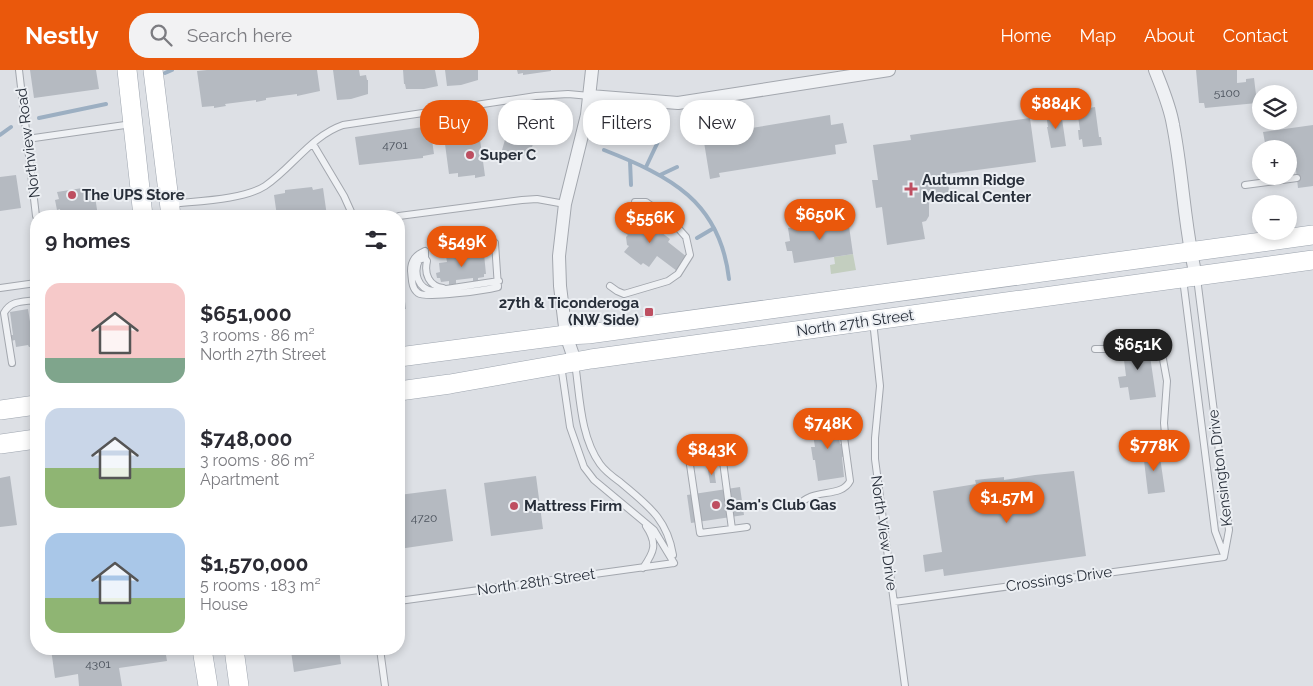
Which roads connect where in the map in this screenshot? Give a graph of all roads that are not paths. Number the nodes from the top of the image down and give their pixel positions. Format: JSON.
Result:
{"nodes":[{"id":1,"x":19,"y":70,"type":"edge"},
{"id":2,"x":127,"y":70,"type":"edge"},
{"id":3,"x":153,"y":70,"type":"edge"},
{"id":4,"x":592,"y":70,"type":"edge"},
{"id":5,"x":889,"y":70,"type":"edge"},
{"id":6,"x":1155,"y":70,"type":"edge"},
{"id":7,"x":590,"y":96,"type":"junction"},
{"id":8,"x":133,"y":124,"type":"junction"},
{"id":9,"x":27,"y":139,"type":"junction"},
{"id":10,"x":313,"y":144,"type":"junction"},
{"id":11,"x":1252,"y":184,"type":"edge"},
{"id":12,"x":1245,"y":185,"type":"dead end"},
{"id":13,"x":635,"y":202,"type":"dead end"},
{"id":14,"x":565,"y":204,"type":"junction"},
{"id":15,"x":35,"y":210,"type":"edge"},
{"id":16,"x":142,"y":210,"type":"edge"},
{"id":17,"x":170,"y":210,"type":"edge"},
{"id":18,"x":350,"y":210,"type":"edge"},
{"id":19,"x":405,"y":215,"type":"edge"},
{"id":20,"x":1313,"y":235,"type":"edge"},
{"id":21,"x":495,"y":243,"type":"dead end"},
{"id":22,"x":1190,"y":252,"type":"junction"},
{"id":23,"x":425,"y":254,"type":"junction"},
{"id":24,"x":1313,"y":260,"type":"edge"},
{"id":25,"x":1190,"y":277,"type":"junction"},
{"id":26,"x":499,"y":281,"type":"junction"},
{"id":27,"x":30,"y":284,"type":"edge"},
{"id":28,"x":610,"y":286,"type":"dead end"},
{"id":29,"x":0,"y":288,"type":"edge"},
{"id":30,"x":446,"y":289,"type":"junction"},
{"id":31,"x":30,"y":301,"type":"edge"},
{"id":32,"x":872,"y":320,"type":"junction"},
{"id":33,"x":566,"y":335,"type":"junction"},
{"id":34,"x":1096,"y":349,"type":"dead end"},
{"id":35,"x":405,"y":356,"type":"edge"},
{"id":36,"x":568,"y":362,"type":"junction"},
{"id":37,"x":12,"y":363,"type":"dead end"},
{"id":38,"x":405,"y":391,"type":"edge"},
{"id":39,"x":30,"y":406,"type":"edge"},
{"id":40,"x":0,"y":410,"type":"edge"},
{"id":41,"x":846,"y":421,"type":"dead end"},
{"id":42,"x":1165,"y":434,"type":"dead end"},
{"id":43,"x":30,"y":440,"type":"edge"},
{"id":44,"x":0,"y":444,"type":"edge"},
{"id":45,"x":722,"y":454,"type":"dead end"},
{"id":46,"x":689,"y":458,"type":"dead end"},
{"id":47,"x":800,"y":502,"type":"dead end"},
{"id":48,"x":641,"y":519,"type":"junction"},
{"id":49,"x":746,"y":527,"type":"dead end"},
{"id":50,"x":732,"y":529,"type":"junction"},
{"id":51,"x":1224,"y":557,"type":"junction"},
{"id":52,"x":674,"y":564,"type":"junction"},
{"id":53,"x":643,"y":568,"type":"junction"},
{"id":54,"x":405,"y":600,"type":"edge"},
{"id":55,"x":894,"y":602,"type":"junction"},
{"id":56,"x":203,"y":655,"type":"edge"},
{"id":57,"x":235,"y":655,"type":"edge"},
{"id":58,"x":381,"y":655,"type":"edge"},
{"id":59,"x":208,"y":686,"type":"edge"},
{"id":60,"x":239,"y":686,"type":"edge"},
{"id":61,"x":385,"y":686,"type":"edge"},
{"id":62,"x":905,"y":686,"type":"edge"}],
"edges":[{"from":1,"to":9,"type":"lane","name":"Northview Road"},
{"from":2,"to":8,"type":"main road"},
{"from":3,"to":17,"type":"main road"},
{"from":4,"to":7,"type":"street"},
{"from":5,"to":7,"type":"street"},
{"from":6,"to":22,"type":"street","name":"Kensington Drive"},
{"from":7,"to":10,"type":"lane"},
{"from":7,"to":14,"type":"street"},
{"from":8,"to":9,"type":"lane"},
{"from":8,"to":16,"type":"main road"},
{"from":9,"to":15,"type":"lane","name":"Northview Road"},
{"from":10,"to":17,"type":"lane"},
{"from":10,"to":18,"type":"lane"},
{"from":11,"to":12,"type":"lane"},
{"from":13,"to":28,"type":"lane"},
{"from":14,"to":19,"type":"lane"},
{"from":14,"to":33,"type":"street"},
{"from":20,"to":22,"type":"main road","name":"North 27th Street"},
{"from":21,"to":26,"type":"lane"},
{"from":22,"to":25,"type":"street","name":"Kensington Drive"},
{"from":22,"to":33,"type":"main road","name":"North 27th Street"},
{"from":23,"to":26,"type":"lane"},
{"from":23,"to":30,"type":"lane"},
{"from":23,"to":30,"type":"lane"},
{"from":24,"to":25,"type":"main road","name":"North 27th Street"},
{"from":25,"to":32,"type":"main road","name":"North 27th Street"},
{"from":25,"to":51,"type":"lane","name":"Kensington Drive"},
{"from":25,"to":51,"type":"lane","name":"Kensington Drive"},
{"from":26,"to":30,"type":"lane"},
{"from":27,"to":29,"type":"lane"},
{"from":31,"to":37,"type":"lane"},
{"from":32,"to":36,"type":"main road","name":"North 27th Street"},
{"from":32,"to":55,"type":"lane","name":"North View Drive"},
{"from":33,"to":35,"type":"main road","name":"North 27th Street"},
{"from":33,"to":36,"type":"street"},
{"from":34,"to":42,"type":"lane"},
{"from":36,"to":38,"type":"main road","name":"North 27th Street"},
{"from":36,"to":48,"type":"lane"},
{"from":36,"to":52,"type":"lane"},
{"from":39,"to":40,"type":"main road"},
{"from":41,"to":47,"type":"lane"},
{"from":43,"to":44,"type":"main road"},
{"from":45,"to":50,"type":"lane"},
{"from":46,"to":50,"type":"lane"},
{"from":48,"to":52,"type":"lane"},
{"from":48,"to":53,"type":"lane"},
{"from":49,"to":50,"type":"lane"},
{"from":51,"to":55,"type":"lane","name":"Crossings Drive"},
{"from":52,"to":53,"type":"lane","name":"North 28th Street"},
{"from":53,"to":54,"type":"lane","name":"North 28th Street"},
{"from":55,"to":62,"type":"lane","name":"North View Drive"},
{"from":56,"to":59,"type":"main road"},
{"from":57,"to":60,"type":"main road"},
{"from":58,"to":61,"type":"lane"}]}
